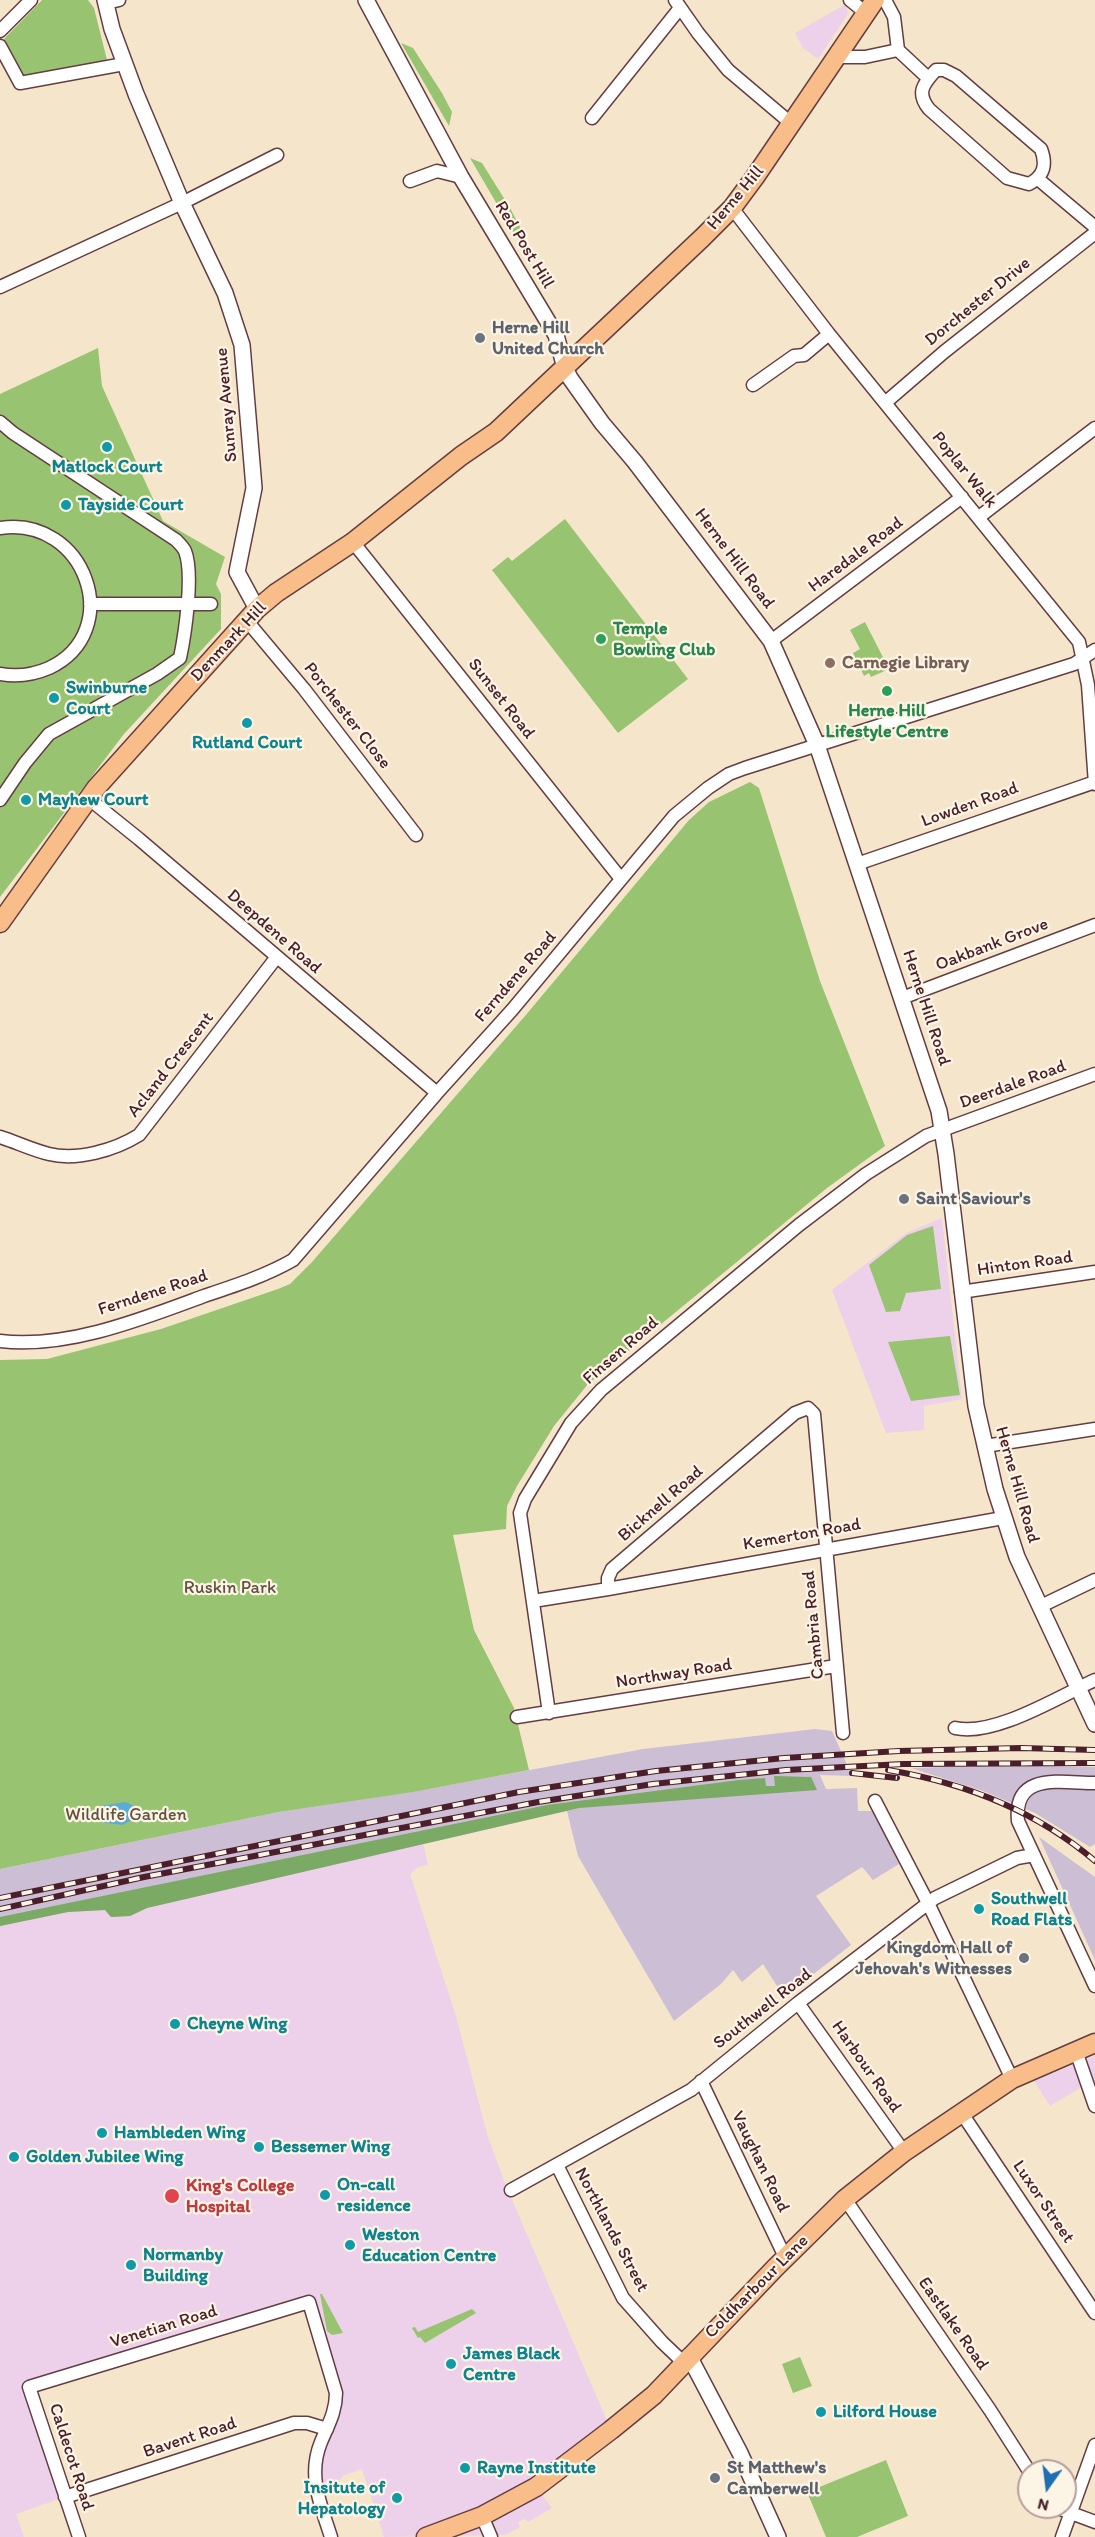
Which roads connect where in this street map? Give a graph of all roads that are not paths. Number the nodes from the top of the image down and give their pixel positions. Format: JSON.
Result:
{"nodes":[{"id":1,"x":31,"y":0,"type":"edge"},
{"id":2,"x":366,"y":0,"type":"edge"},
{"id":3,"x":850,"y":0,"type":"edge"},
{"id":4,"x":885,"y":0,"type":"edge"},
{"id":5,"x":110,"y":1,"type":"edge"},
{"id":6,"x":677,"y":4,"type":"edge"},
{"id":7,"x":871,"y":6,"type":"edge"},
{"id":8,"x":0,"y":31,"type":"edge"},
{"id":9,"x":0,"y":46,"type":"edge"},
{"id":10,"x":898,"y":50,"type":"junction"},
{"id":11,"x":837,"y":57,"type":"junction"},
{"id":12,"x":124,"y":64,"type":"junction"},
{"id":13,"x":928,"y":78,"type":"junction"},
{"id":14,"x":592,"y":118,"type":"dead end"},
{"id":15,"x":793,"y":125,"type":"junction"},
{"id":16,"x":277,"y":155,"type":"dead end"},
{"id":17,"x":461,"y":177,"type":"junction"},
{"id":18,"x":1038,"y":179,"type":"junction"},
{"id":19,"x":410,"y":181,"type":"dead end"},
{"id":20,"x":183,"y":203,"type":"junction"},
{"id":21,"x":732,"y":207,"type":"junction"},
{"id":22,"x":1095,"y":227,"type":"edge"},
{"id":23,"x":1095,"y":233,"type":"edge"},
{"id":24,"x":0,"y":287,"type":"edge"},
{"id":25,"x":829,"y":334,"type":"junction"},
{"id":26,"x":565,"y":368,"type":"junction"},
{"id":27,"x":753,"y":385,"type":"dead end"},
{"id":28,"x":886,"y":402,"type":"junction"},
{"id":29,"x":0,"y":422,"type":"edge"},
{"id":30,"x":1095,"y":428,"type":"edge"},
{"id":31,"x":962,"y":497,"type":"junction"},
{"id":32,"x":979,"y":517,"type":"junction"},
{"id":33,"x":0,"y":528,"type":"edge"},
{"id":34,"x":353,"y":542,"type":"junction"},
{"id":35,"x":90,"y":604,"type":"junction"},
{"id":36,"x":211,"y":604,"type":"dead end"},
{"id":37,"x":188,"y":605,"type":"junction"},
{"id":38,"x":252,"y":615,"type":"junction"},
{"id":39,"x":771,"y":641,"type":"junction"},
{"id":40,"x":1095,"y":650,"type":"edge"},
{"id":41,"x":1083,"y":658,"type":"junction"},
{"id":42,"x":0,"y":674,"type":"edge"},
{"id":43,"x":817,"y":745,"type":"junction"},
{"id":44,"x":1095,"y":783,"type":"edge"},
{"id":45,"x":88,"y":798,"type":"junction"},
{"id":46,"x":0,"y":800,"type":"edge"},
{"id":47,"x":416,"y":835,"type":"dead end"},
{"id":48,"x":857,"y":864,"type":"junction"},
{"id":49,"x":621,"y":879,"type":"junction"},
{"id":50,"x":0,"y":923,"type":"edge"},
{"id":51,"x":1095,"y":925,"type":"edge"},
{"id":52,"x":276,"y":958,"type":"junction"},
{"id":53,"x":902,"y":998,"type":"junction"},
{"id":54,"x":1095,"y":1074,"type":"edge"},
{"id":55,"x":437,"y":1093,"type":"junction"},
{"id":56,"x":943,"y":1130,"type":"junction"},
{"id":57,"x":0,"y":1137,"type":"edge"},
{"id":58,"x":1095,"y":1272,"type":"edge"},
{"id":59,"x":961,"y":1292,"type":"junction"},
{"id":60,"x":0,"y":1341,"type":"edge"},
{"id":61,"x":808,"y":1408,"type":"joint"},
{"id":62,"x":1095,"y":1429,"type":"edge"},
{"id":63,"x":985,"y":1446,"type":"junction"},
{"id":64,"x":1003,"y":1518,"type":"junction"},
{"id":65,"x":826,"y":1549,"type":"junction"},
{"id":66,"x":1095,"y":1580,"type":"edge"},
{"id":67,"x":608,"y":1589,"type":"junction"},
{"id":68,"x":533,"y":1601,"type":"junction"},
{"id":69,"x":1041,"y":1606,"type":"junction"},
{"id":70,"x":836,"y":1666,"type":"junction"},
{"id":71,"x":1095,"y":1680,"type":"edge"},
{"id":72,"x":1077,"y":1688,"type":"junction"},
{"id":73,"x":549,"y":1713,"type":"junction"},
{"id":74,"x":517,"y":1718,"type":"dead end"},
{"id":75,"x":1095,"y":1724,"type":"edge"},
{"id":76,"x":955,"y":1728,"type":"dead end"},
{"id":77,"x":843,"y":1732,"type":"dead end"},
{"id":78,"x":1095,"y":1783,"type":"edge"},
{"id":79,"x":875,"y":1801,"type":"dead end"},
{"id":80,"x":1034,"y":1855,"type":"junction"},
{"id":81,"x":928,"y":1903,"type":"junction"},
{"id":82,"x":1095,"y":1986,"type":"edge"},
{"id":83,"x":798,"y":2003,"type":"junction"},
{"id":84,"x":1095,"y":2043,"type":"edge"},
{"id":85,"x":1076,"y":2051,"type":"junction"},
{"id":86,"x":1012,"y":2079,"type":"junction"},
{"id":87,"x":701,"y":2081,"type":"junction"},
{"id":88,"x":1095,"y":2106,"type":"edge"},
{"id":89,"x":961,"y":2112,"type":"junction"},
{"id":90,"x":904,"y":2152,"type":"junction"},
{"id":91,"x":557,"y":2165,"type":"junction"},
{"id":92,"x":511,"y":2190,"type":"dead end"},
{"id":93,"x":845,"y":2199,"type":"junction"},
{"id":94,"x":785,"y":2257,"type":"junction"},
{"id":95,"x":1095,"y":2313,"type":"edge"},
{"id":96,"x":687,"y":2360,"type":"junction"},
{"id":97,"x":29,"y":2387,"type":"joint"},
{"id":98,"x":327,"y":2430,"type":"junction"},
{"id":99,"x":1095,"y":2445,"type":"edge"},
{"id":100,"x":1021,"y":2459,"type":"edge"},
{"id":101,"x":65,"y":2497,"type":"junction"},
{"id":102,"x":1077,"y":2497,"type":"edge"},
{"id":103,"x":482,"y":2516,"type":"junction"},
{"id":104,"x":1077,"y":2516,"type":"edge"},
{"id":105,"x":1069,"y":2519,"type":"edge"},
{"id":106,"x":1095,"y":2523,"type":"edge"},
{"id":107,"x":79,"y":2537,"type":"edge"},
{"id":108,"x":331,"y":2537,"type":"edge"},
{"id":109,"x":426,"y":2537,"type":"edge"},
{"id":110,"x":491,"y":2537,"type":"edge"},
{"id":111,"x":778,"y":2537,"type":"edge"},
{"id":112,"x":1062,"y":2537,"type":"edge"}],
"edges":[{"from":1,"to":8,"type":"street"},
{"from":2,"to":17,"type":"street","name":"Red Post Hill"},
{"from":3,"to":7,"type":"street"},
{"from":4,"to":10,"type":"street"},
{"from":5,"to":12,"type":"street","name":"Sunray Avenue"},
{"from":6,"to":14,"type":"street"},
{"from":6,"to":15,"type":"street"},
{"from":7,"to":11,"type":"main road","name":"Herne Hill"},
{"from":9,"to":12,"type":"street"},
{"from":10,"to":11,"type":"street"},
{"from":10,"to":13,"type":"street"},
{"from":11,"to":15,"type":"main road","name":"Herne Hill"},
{"from":12,"to":20,"type":"street","name":"Sunray Avenue"},
{"from":13,"to":18,"type":"street"},
{"from":13,"to":18,"type":"street"},
{"from":15,"to":21,"type":"main road","name":"Herne Hill"},
{"from":16,"to":20,"type":"street"},
{"from":17,"to":19,"type":"street"},
{"from":17,"to":26,"type":"street","name":"Red Post Hill"},
{"from":18,"to":22,"type":"street"},
{"from":20,"to":24,"type":"street"},
{"from":20,"to":38,"type":"street","name":"Sunray Avenue"},
{"from":21,"to":25,"type":"street","name":"Poplar Walk"},
{"from":21,"to":26,"type":"main road","name":"Herne Hill"},
{"from":23,"to":28,"type":"street","name":"Dorchester Drive"},
{"from":25,"to":27,"type":"street"},
{"from":25,"to":28,"type":"street","name":"Poplar Walk"},
{"from":26,"to":34,"type":"main road","name":"Denmark Hill"},
{"from":26,"to":39,"type":"street","name":"Herne Hill Road"},
{"from":28,"to":31,"type":"street","name":"Poplar Walk"},
{"from":29,"to":37,"type":"street"},
{"from":30,"to":32,"type":"street"},
{"from":31,"to":32,"type":"street","name":"Poplar Walk"},
{"from":31,"to":39,"type":"street","name":"Haredale Road"},
{"from":32,"to":41,"type":"street","name":"Poplar Walk"},
{"from":33,"to":35,"type":"street"},
{"from":34,"to":38,"type":"main road","name":"Denmark Hill"},
{"from":34,"to":49,"type":"street","name":"Sunset Road"},
{"from":35,"to":37,"type":"street"},
{"from":35,"to":42,"type":"street"},
{"from":36,"to":37,"type":"street"},
{"from":37,"to":46,"type":"street"},
{"from":38,"to":45,"type":"main road","name":"Denmark Hill"},
{"from":38,"to":47,"type":"street","name":"Porchester Close"},
{"from":39,"to":43,"type":"street","name":"Herne Hill Road"},
{"from":40,"to":41,"type":"street","name":"Ferndene Road"},
{"from":41,"to":43,"type":"street","name":"Ferndene Road"},
{"from":41,"to":44,"type":"street","name":"Poplar Walk"},
{"from":43,"to":48,"type":"street","name":"Herne Hill Road"},
{"from":43,"to":49,"type":"street","name":"Ferndene Road"},
{"from":44,"to":48,"type":"street","name":"Lowden Road"},
{"from":45,"to":50,"type":"main road","name":"Denmark Hill"},
{"from":45,"to":52,"type":"street","name":"Deepdene Road"},
{"from":48,"to":53,"type":"street","name":"Herne Hill Road"},
{"from":49,"to":55,"type":"street","name":"Ferndene Road"},
{"from":51,"to":53,"type":"street","name":"Oakbank Grove"},
{"from":52,"to":55,"type":"street","name":"Deepdene Road"},
{"from":52,"to":57,"type":"street","name":"Acland Crescent"},
{"from":53,"to":56,"type":"street","name":"Herne Hill Road"},
{"from":54,"to":56,"type":"street","name":"Deerdale Road"},
{"from":55,"to":60,"type":"street","name":"Ferndene Road"},
{"from":56,"to":59,"type":"street","name":"Herne Hill Road"},
{"from":56,"to":68,"type":"street","name":"Finsen Road"},
{"from":58,"to":59,"type":"street","name":"Hinton Road"},
{"from":59,"to":63,"type":"street","name":"Herne Hill Road"},
{"from":61,"to":65,"type":"street","name":"Cambria Road"},
{"from":61,"to":67,"type":"street","name":"Bicknell Road"},
{"from":62,"to":63,"type":"street"},
{"from":63,"to":64,"type":"street","name":"Herne Hill Road"},
{"from":64,"to":65,"type":"street","name":"Kemerton Road"},
{"from":64,"to":69,"type":"street","name":"Herne Hill Road"},
{"from":65,"to":67,"type":"street","name":"Kemerton Road"},
{"from":65,"to":70,"type":"street","name":"Cambria Road"},
{"from":66,"to":69,"type":"street"},
{"from":67,"to":68,"type":"street"},
{"from":68,"to":73,"type":"street","name":"Finsen Road"},
{"from":69,"to":72,"type":"street","name":"Herne Hill Road"},
{"from":70,"to":73,"type":"street","name":"Northway Road"},
{"from":70,"to":77,"type":"street","name":"Cambria Road"},
{"from":71,"to":72,"type":"street"},
{"from":72,"to":75,"type":"street","name":"Herne Hill Road"},
{"from":72,"to":76,"type":"street"},
{"from":73,"to":74,"type":"street","name":"Northway Road"},
{"from":78,"to":80,"type":"street"},
{"from":79,"to":81,"type":"street"},
{"from":80,"to":81,"type":"street","name":"Southwell Road"},
{"from":80,"to":82,"type":"street"},
{"from":81,"to":83,"type":"street","name":"Southwell Road"},
{"from":81,"to":86,"type":"street"},
{"from":83,"to":87,"type":"street","name":"Southwell Road"},
{"from":83,"to":90,"type":"street","name":"Harbour Road"},
{"from":84,"to":85,"type":"main road","name":"Coldharbour Lane"},
{"from":85,"to":86,"type":"main road","name":"Coldharbour Lane"},
{"from":85,"to":88,"type":"street"},
{"from":86,"to":89,"type":"main road","name":"Coldharbour Lane"},
{"from":87,"to":91,"type":"street","name":"Southwell Road"},
{"from":87,"to":94,"type":"street","name":"Vaughan Road"},
{"from":89,"to":90,"type":"main road","name":"Coldharbour Lane"},
{"from":89,"to":95,"type":"street","name":"Luxor Street"},
{"from":90,"to":93,"type":"main road","name":"Coldharbour Lane"},
{"from":91,"to":92,"type":"street","name":"Southwell Road"},
{"from":91,"to":96,"type":"street","name":"Northlands Street"},
{"from":93,"to":94,"type":"main road","name":"Coldharbour Lane"},
{"from":93,"to":100,"type":"street","name":"Eastlake Road"},
{"from":94,"to":96,"type":"main road","name":"Coldharbour Lane"},
{"from":96,"to":103,"type":"main road","name":"Coldharbour Lane"},
{"from":96,"to":111,"type":"street"},
{"from":97,"to":98,"type":"street","name":"Venetian Road"},
{"from":97,"to":101,"type":"street","name":"Caldecot Road"},
{"from":98,"to":101,"type":"street","name":"Bavent Road"},
{"from":98,"to":108,"type":"street"},
{"from":99,"to":102,"type":"street"},
{"from":101,"to":107,"type":"street","name":"Caldecot Road"},
{"from":103,"to":109,"type":"main road","name":"Coldharbour Lane"},
{"from":103,"to":110,"type":"street"},
{"from":104,"to":106,"type":"street"},
{"from":105,"to":112,"type":"street"}]}
